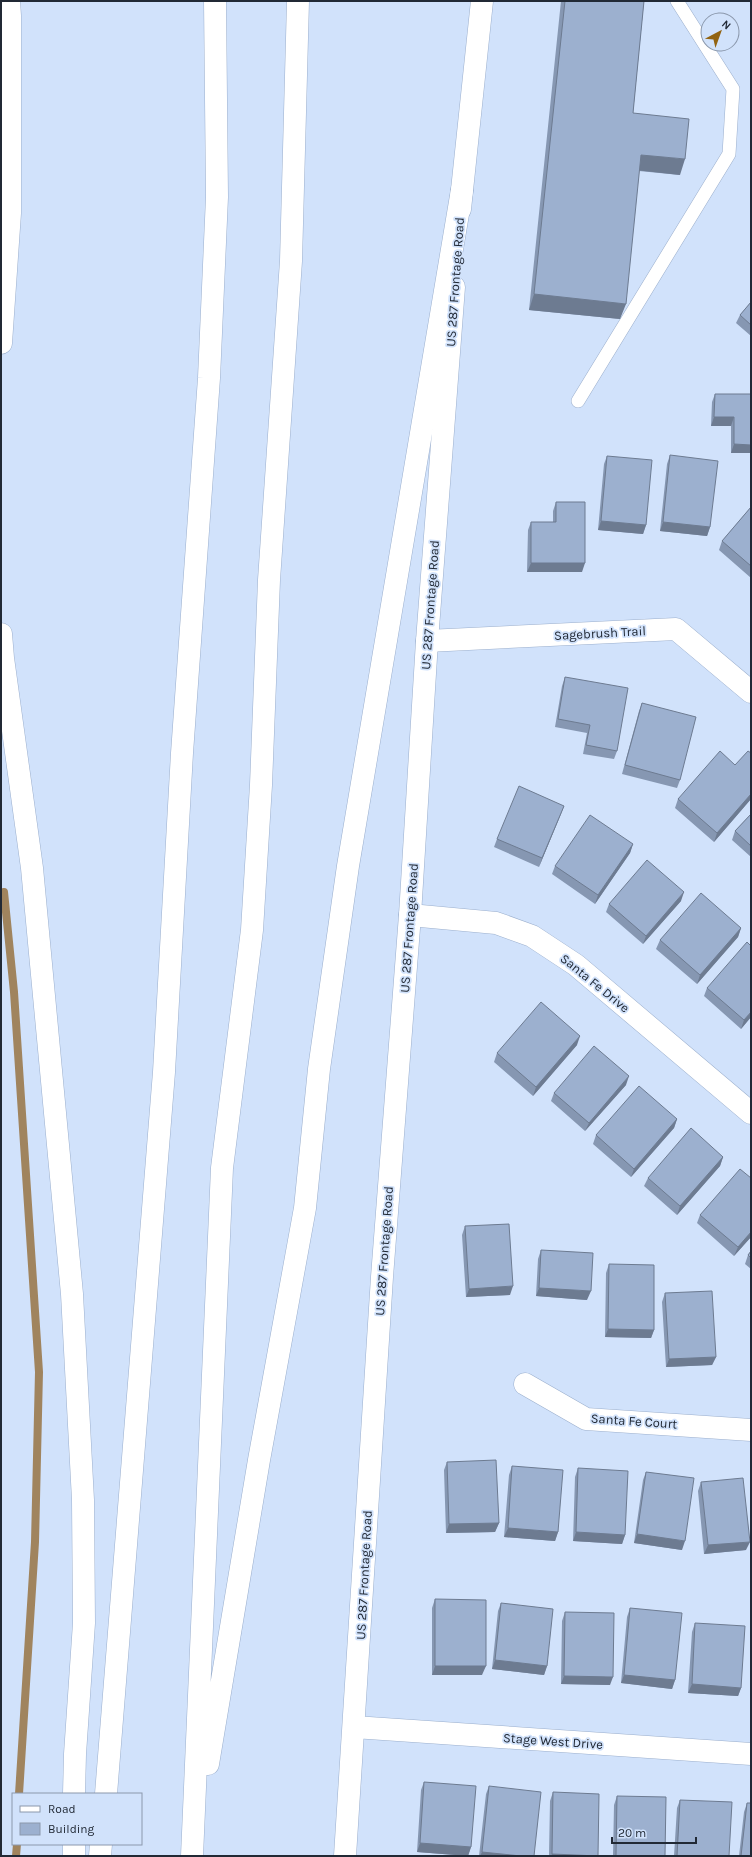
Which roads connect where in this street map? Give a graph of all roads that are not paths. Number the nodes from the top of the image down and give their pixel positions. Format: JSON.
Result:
{"nodes":[{"id":1,"x":9,"y":1,"type":"edge"},
{"id":2,"x":215,"y":1,"type":"edge"},
{"id":3,"x":298,"y":1,"type":"edge"},
{"id":4,"x":482,"y":1,"type":"edge"},
{"id":5,"x":677,"y":1,"type":"edge"},
{"id":6,"x":462,"y":190,"type":"junction"},
{"id":7,"x":1,"y":343,"type":"edge"},
{"id":8,"x":578,"y":401,"type":"dead end"},
{"id":9,"x":1,"y":634,"type":"edge"},
{"id":10,"x":427,"y":641,"type":"junction"},
{"id":11,"x":751,"y":692,"type":"edge"},
{"id":12,"x":410,"y":915,"type":"junction"},
{"id":13,"x":751,"y":1113,"type":"edge"},
{"id":14,"x":525,"y":1384,"type":"dead end"},
{"id":15,"x":751,"y":1430,"type":"edge"},
{"id":16,"x":354,"y":1727,"type":"junction"},
{"id":17,"x":751,"y":1754,"type":"edge"},
{"id":18,"x":74,"y":1793,"type":"edge"},
{"id":19,"x":106,"y":1793,"type":"edge"},
{"id":20,"x":74,"y":1845,"type":"edge"},
{"id":21,"x":101,"y":1845,"type":"edge"},
{"id":22,"x":74,"y":1856,"type":"edge"},
{"id":23,"x":100,"y":1856,"type":"edge"},
{"id":24,"x":192,"y":1856,"type":"edge"},
{"id":25,"x":345,"y":1856,"type":"edge"}],
"edges":[{"from":1,"to":7,"type":"main road"},
{"from":2,"to":19,"type":"main road"},
{"from":3,"to":24,"type":"main road"},
{"from":4,"to":6,"type":"main road","name":"US 287 Frontage Road"},
{"from":5,"to":8,"type":"lane"},
{"from":6,"to":10,"type":"main road","name":"US 287 Frontage Road"},
{"from":6,"to":24,"type":"main road"},
{"from":9,"to":18,"type":"main road"},
{"from":10,"to":11,"type":"main road","name":"Sagebrush Trail"},
{"from":10,"to":12,"type":"main road","name":"US 287 Frontage Road"},
{"from":12,"to":13,"type":"main road","name":"Santa Fe Drive"},
{"from":12,"to":16,"type":"main road","name":"US 287 Frontage Road"},
{"from":14,"to":15,"type":"main road","name":"Santa Fe Court"},
{"from":16,"to":17,"type":"main road","name":"Stage West Drive"},
{"from":16,"to":25,"type":"main road","name":"US 287 Frontage Road"},
{"from":20,"to":22,"type":"main road"},
{"from":21,"to":23,"type":"main road"}]}
